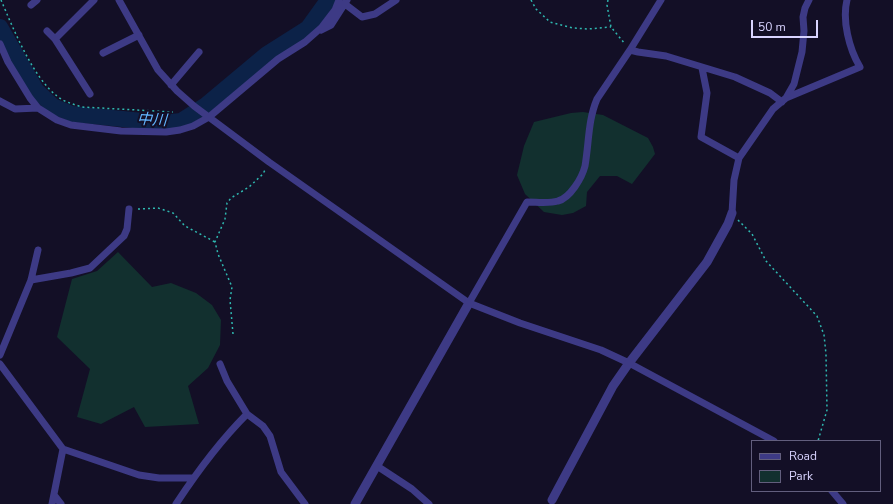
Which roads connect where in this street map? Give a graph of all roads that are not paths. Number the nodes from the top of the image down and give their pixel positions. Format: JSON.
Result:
{"nodes":[{"id":1,"x":94,"y":0,"type":"edge"},
{"id":2,"x":119,"y":0,"type":"edge"},
{"id":3,"x":396,"y":0,"type":"edge"},
{"id":4,"x":660,"y":0,"type":"edge"},
{"id":5,"x":809,"y":0,"type":"edge"},
{"id":6,"x":847,"y":0,"type":"edge"},
{"id":7,"x":344,"y":1,"type":"edge"},
{"id":8,"x":46,"y":31,"type":"dead end"},
{"id":9,"x":139,"y":35,"type":"junction"},
{"id":10,"x":55,"y":39,"type":"junction"},
{"id":11,"x":0,"y":44,"type":"edge"},
{"id":12,"x":630,"y":50,"type":"junction"},
{"id":13,"x":199,"y":52,"type":"dead end"},
{"id":14,"x":103,"y":53,"type":"dead end"},
{"id":15,"x":702,"y":68,"type":"junction"},
{"id":16,"x":172,"y":85,"type":"junction"},
{"id":17,"x":90,"y":94,"type":"dead end"},
{"id":18,"x":784,"y":100,"type":"junction"},
{"id":19,"x":0,"y":101,"type":"edge"},
{"id":20,"x":38,"y":108,"type":"junction"},
{"id":21,"x":207,"y":115,"type":"junction"},
{"id":22,"x":739,"y":158,"type":"junction"},
{"id":23,"x":129,"y":209,"type":"road end"},
{"id":24,"x":732,"y":213,"type":"joint"},
{"id":25,"x":38,"y":250,"type":"dead end"},
{"id":26,"x":31,"y":280,"type":"junction"},
{"id":27,"x":470,"y":303,"type":"junction"},
{"id":28,"x":0,"y":355,"type":"edge"},
{"id":29,"x":629,"y":363,"type":"junction"},
{"id":30,"x":0,"y":364,"type":"edge"},
{"id":31,"x":220,"y":364,"type":"dead end"},
{"id":32,"x":247,"y":414,"type":"junction"},
{"id":33,"x":772,"y":440,"type":"edge"},
{"id":34,"x":63,"y":449,"type":"junction"},
{"id":35,"x":377,"y":466,"type":"junction"},
{"id":36,"x":193,"y":478,"type":"junction"},
{"id":37,"x":833,"y":492,"type":"edge"},
{"id":38,"x":54,"y":495,"type":"junction"},
{"id":39,"x":552,"y":503,"type":"edge"},
{"id":40,"x":52,"y":504,"type":"edge"},
{"id":41,"x":61,"y":504,"type":"edge"},
{"id":42,"x":176,"y":504,"type":"edge"},
{"id":43,"x":305,"y":504,"type":"edge"},
{"id":44,"x":356,"y":504,"type":"edge"},
{"id":45,"x":429,"y":504,"type":"edge"},
{"id":46,"x":843,"y":504,"type":"edge"}],
"edges":[{"from":1,"to":10,"type":"street"},
{"from":2,"to":9,"type":"street"},
{"from":3,"to":7,"type":"street"},
{"from":4,"to":12,"type":"street"},
{"from":5,"to":18,"type":"street"},
{"from":6,"to":18,"type":"street"},
{"from":7,"to":21,"type":"street"},
{"from":8,"to":10,"type":"street"},
{"from":9,"to":14,"type":"street"},
{"from":9,"to":16,"type":"street"},
{"from":10,"to":17,"type":"street"},
{"from":11,"to":20,"type":"street"},
{"from":12,"to":15,"type":"street"},
{"from":12,"to":27,"type":"street"},
{"from":13,"to":16,"type":"street"},
{"from":15,"to":18,"type":"street"},
{"from":15,"to":22,"type":"street"},
{"from":16,"to":21,"type":"street"},
{"from":18,"to":22,"type":"street"},
{"from":19,"to":20,"type":"street"},
{"from":20,"to":21,"type":"street"},
{"from":21,"to":27,"type":"street"},
{"from":22,"to":24,"type":"street"},
{"from":23,"to":26,"type":"street"},
{"from":24,"to":29,"type":"street"},
{"from":25,"to":26,"type":"street"},
{"from":26,"to":28,"type":"street"},
{"from":27,"to":29,"type":"street"},
{"from":27,"to":35,"type":"street"},
{"from":29,"to":33,"type":"street"},
{"from":29,"to":39,"type":"street"},
{"from":30,"to":34,"type":"street"},
{"from":31,"to":32,"type":"street"},
{"from":32,"to":36,"type":"street"},
{"from":32,"to":43,"type":"street"},
{"from":34,"to":36,"type":"street"},
{"from":34,"to":38,"type":"street"},
{"from":35,"to":44,"type":"street"},
{"from":35,"to":45,"type":"street"},
{"from":36,"to":42,"type":"street"},
{"from":37,"to":46,"type":"street"},
{"from":38,"to":40,"type":"street"},
{"from":38,"to":41,"type":"street"}]}
